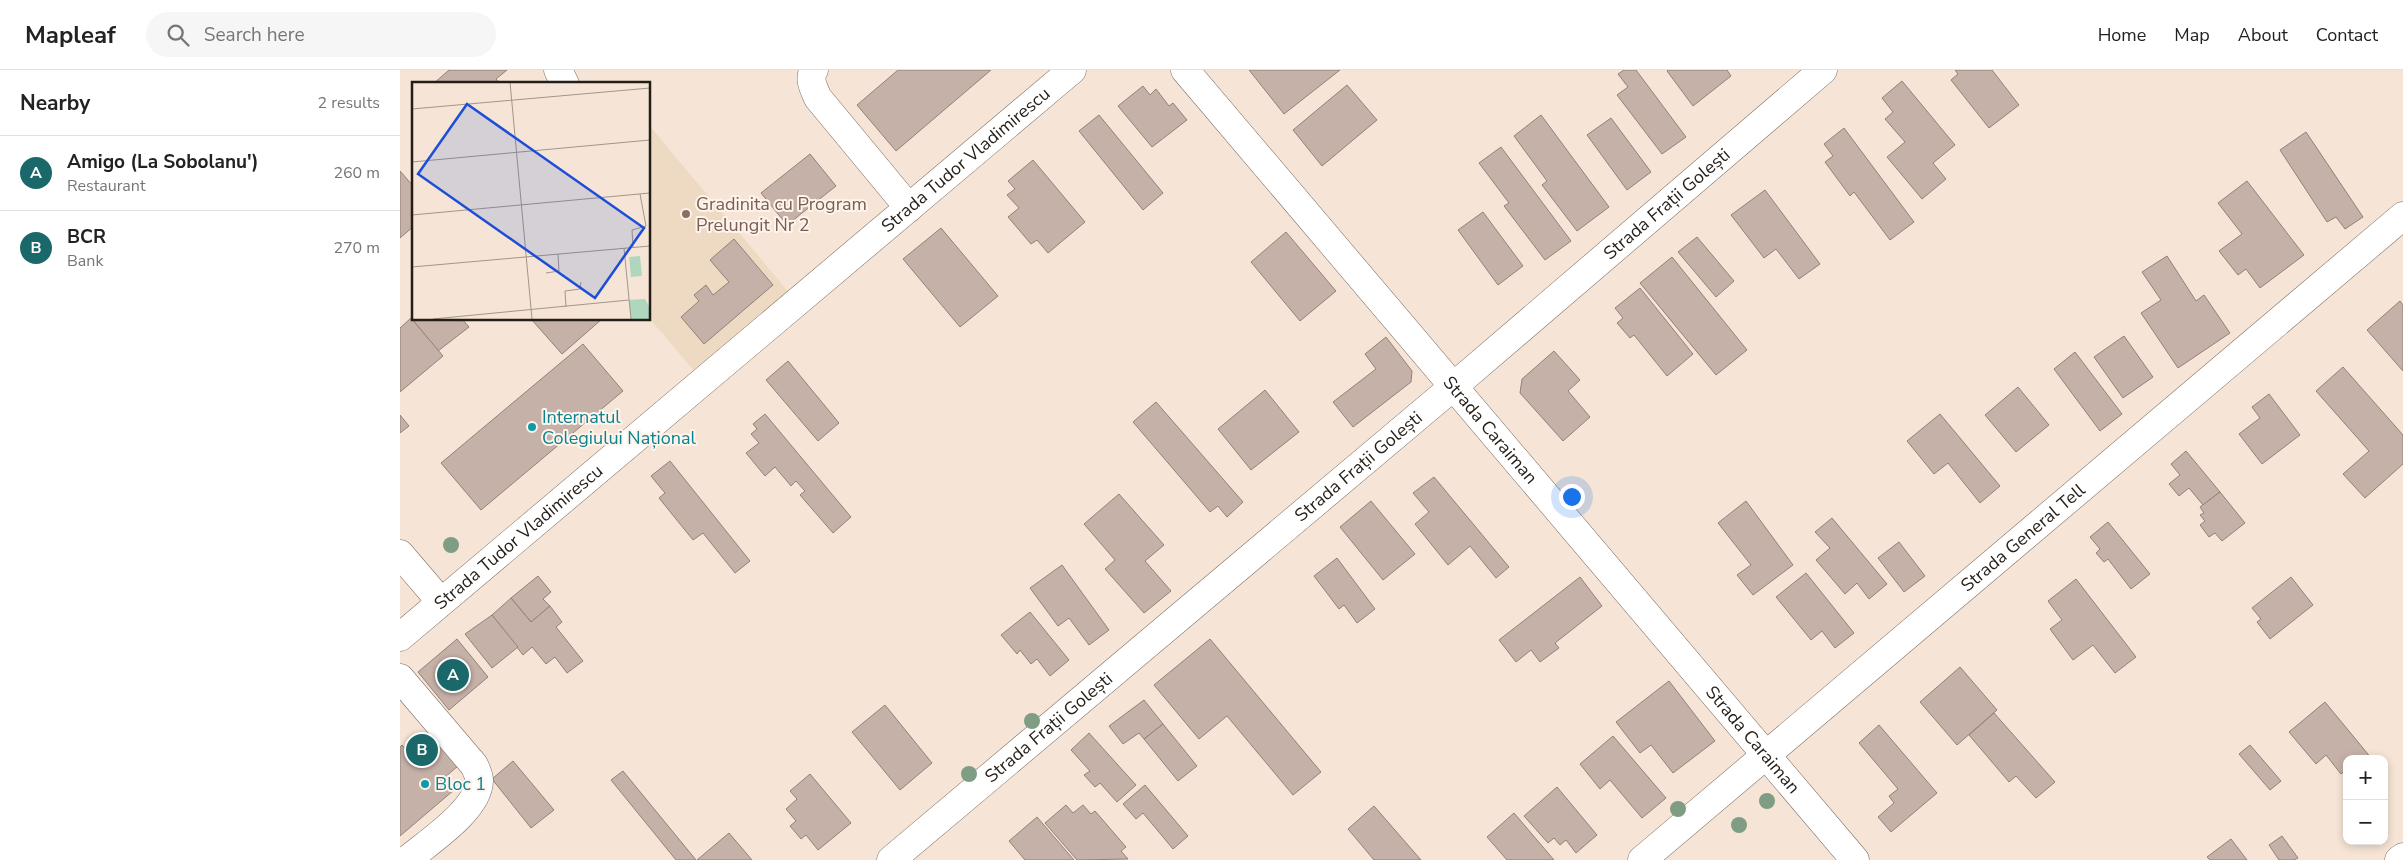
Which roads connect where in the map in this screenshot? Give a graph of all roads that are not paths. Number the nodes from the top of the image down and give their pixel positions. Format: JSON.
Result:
{"nodes":[{"id":1,"x":558,"y":70,"type":"edge"},
{"id":2,"x":814,"y":70,"type":"edge"},
{"id":3,"x":1072,"y":70,"type":"edge"},
{"id":4,"x":1185,"y":70,"type":"edge"},
{"id":5,"x":1823,"y":70,"type":"edge"},
{"id":6,"x":564,"y":82,"type":"edge"},
{"id":7,"x":909,"y":208,"type":"junction"},
{"id":8,"x":2403,"y":216,"type":"edge"},
{"id":9,"x":1454,"y":386,"type":"junction"},
{"id":10,"x":400,"y":554,"type":"edge"},
{"id":11,"x":441,"y":602,"type":"junction"},
{"id":12,"x":400,"y":637,"type":"edge"},
{"id":13,"x":400,"y":678,"type":"edge"},
{"id":14,"x":1767,"y":754,"type":"junction"},
{"id":15,"x":2403,"y":857,"type":"edge"},
{"id":16,"x":407,"y":860,"type":"edge"},
{"id":17,"x":891,"y":860,"type":"edge"},
{"id":18,"x":1642,"y":860,"type":"edge"},
{"id":19,"x":1855,"y":860,"type":"edge"},
{"id":20,"x":2399,"y":860,"type":"edge"}],
"edges":[{"from":1,"to":6,"type":"street"},
{"from":2,"to":7,"type":"street"},
{"from":3,"to":7,"type":"street","name":"Strada Tudor Vladimirescu"},
{"from":4,"to":9,"type":"street","name":"Strada Caraiman"},
{"from":5,"to":9,"type":"street","name":"Strada Frații Golești"},
{"from":7,"to":11,"type":"street","name":"Strada Tudor Vladimirescu"},
{"from":8,"to":14,"type":"street","name":"Strada General Tell"},
{"from":9,"to":14,"type":"street","name":"Strada Caraiman"},
{"from":9,"to":17,"type":"street","name":"Strada Frații Golești"},
{"from":10,"to":11,"type":"street"},
{"from":11,"to":12,"type":"street","name":"Strada Tudor Vladimirescu"},
{"from":13,"to":16,"type":"street"},
{"from":14,"to":18,"type":"street","name":"Strada General Tell"},
{"from":14,"to":19,"type":"street","name":"Strada Caraiman"},
{"from":15,"to":20,"type":"street"}]}
